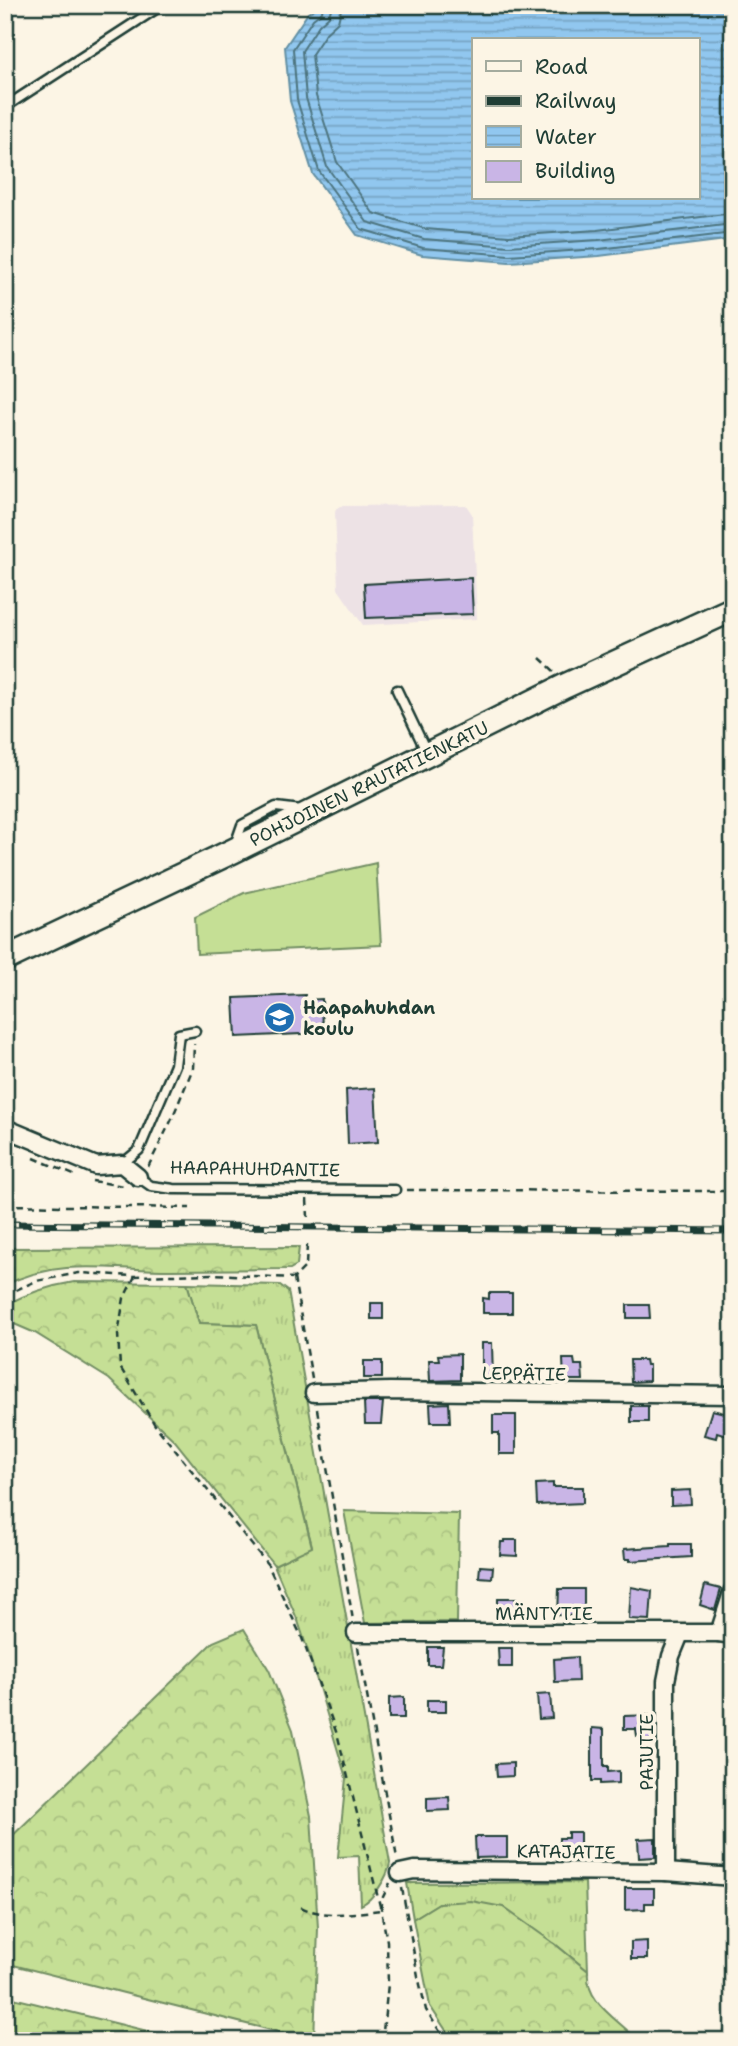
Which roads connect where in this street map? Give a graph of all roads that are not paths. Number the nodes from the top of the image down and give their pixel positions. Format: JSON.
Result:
{"nodes":[{"id":1,"x":162,"y":5,"type":"edge"},
{"id":2,"x":5,"y":107,"type":"edge"},
{"id":3,"x":733,"y":609,"type":"edge"},
{"id":4,"x":397,"y":690,"type":"dead end"},
{"id":5,"x":428,"y":755,"type":"junction"},
{"id":6,"x":5,"y":959,"type":"edge"},
{"id":7,"x":195,"y":1031,"type":"road end"},
{"id":8,"x":5,"y":1128,"type":"edge"},
{"id":9,"x":122,"y":1164,"type":"junction"},
{"id":10,"x":138,"y":1177,"type":"joint"},
{"id":11,"x":395,"y":1190,"type":"road end"},
{"id":12,"x":314,"y":1393,"type":"road end"},
{"id":13,"x":733,"y":1395,"type":"edge"},
{"id":14,"x":733,"y":1590,"type":"edge"},
{"id":15,"x":356,"y":1633,"type":"road end"},
{"id":16,"x":680,"y":1634,"type":"junction"},
{"id":17,"x":726,"y":1634,"type":"edge"},
{"id":18,"x":666,"y":1872,"type":"junction"},
{"id":19,"x":400,"y":1873,"type":"road end"},
{"id":20,"x":733,"y":1877,"type":"edge"}],
"edges":[{"from":1,"to":2,"type":"lane"},
{"from":3,"to":5,"type":"street","name":"POHJOINEN RAUTATIENKATU"},
{"from":4,"to":5,"type":"lane"},
{"from":5,"to":6,"type":"street","name":"POHJOINEN RAUTATIENKATU"},
{"from":7,"to":9,"type":"lane"},
{"from":8,"to":9,"type":"street"},
{"from":9,"to":10,"type":"street","name":"HAAPAHUHDANTIE"},
{"from":10,"to":11,"type":"lane","name":"HAAPAHUHDANTIE"},
{"from":12,"to":13,"type":"street","name":"LEPPÄTIE"},
{"from":14,"to":17,"type":"street"},
{"from":15,"to":16,"type":"street","name":"MÄNTYTIE"},
{"from":16,"to":17,"type":"street","name":"MÄNTYTIE"},
{"from":16,"to":18,"type":"street","name":"PAJUTIE"},
{"from":18,"to":19,"type":"street","name":"KATAJATIE"},
{"from":18,"to":20,"type":"street","name":"KATAJATIE"}]}
